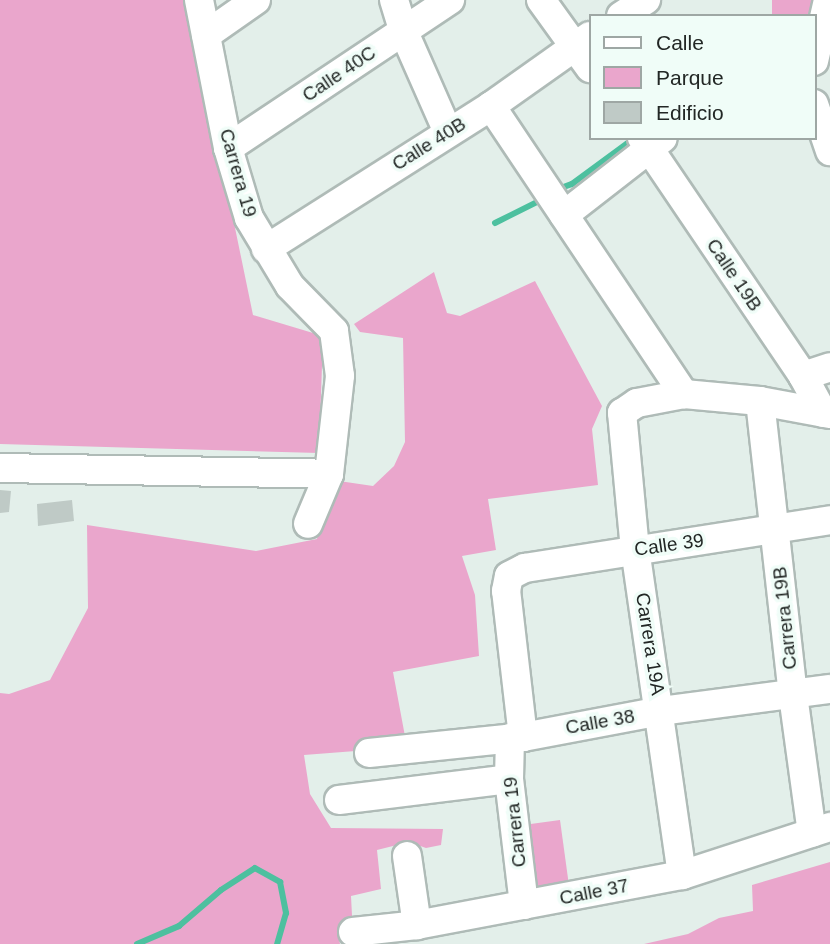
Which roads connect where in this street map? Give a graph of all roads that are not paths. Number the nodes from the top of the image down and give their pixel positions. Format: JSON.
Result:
{"nodes":[{"id":1,"x":199,"y":0,"type":"edge"},
{"id":2,"x":256,"y":0,"type":"edge"},
{"id":3,"x":394,"y":0,"type":"edge"},
{"id":4,"x":450,"y":0,"type":"edge"},
{"id":5,"x":541,"y":0,"type":"edge"},
{"id":6,"x":646,"y":0,"type":"edge"},
{"id":7,"x":828,"y":0,"type":"edge"},
{"id":8,"x":624,"y":14,"type":"edge"},
{"id":9,"x":403,"y":30,"type":"junction"},
{"id":10,"x":206,"y":34,"type":"junction"},
{"id":11,"x":585,"y":50,"type":"edge"},
{"id":12,"x":816,"y":52,"type":"edge"},
{"id":13,"x":491,"y":106,"type":"junction"},
{"id":14,"x":816,"y":110,"type":"edge"},
{"id":15,"x":448,"y":132,"type":"junction"},
{"id":16,"x":651,"y":141,"type":"edge"},
{"id":17,"x":228,"y":148,"type":"junction"},
{"id":18,"x":830,"y":151,"type":"edge"},
{"id":19,"x":564,"y":215,"type":"junction"},
{"id":20,"x":266,"y":249,"type":"junction"},
{"id":21,"x":830,"y":368,"type":"edge"},
{"id":22,"x":803,"y":376,"type":"junction"},
{"id":23,"x":684,"y":394,"type":"junction"},
{"id":24,"x":760,"y":401,"type":"junction"},
{"id":25,"x":826,"y":414,"type":"edge"},
{"id":26,"x":0,"y":468,"type":"edge"},
{"id":27,"x":329,"y":474,"type":"junction"},
{"id":28,"x":830,"y":520,"type":"edge"},
{"id":29,"x":309,"y":524,"type":"dead end"},
{"id":30,"x":776,"y":530,"type":"junction"},
{"id":31,"x":635,"y":550,"type":"junction"},
{"id":32,"x":509,"y":576,"type":"joint"},
{"id":33,"x":830,"y":689,"type":"edge"},
{"id":34,"x":793,"y":695,"type":"junction"},
{"id":35,"x":660,"y":711,"type":"junction"},
{"id":36,"x":516,"y":738,"type":"junction"},
{"id":37,"x":369,"y":752,"type":"dead end"},
{"id":38,"x":509,"y":779,"type":"junction"},
{"id":39,"x":338,"y":800,"type":"dead end"},
{"id":40,"x":821,"y":830,"type":"edge"},
{"id":41,"x":407,"y":856,"type":"dead end"},
{"id":42,"x":682,"y":875,"type":"junction"},
{"id":43,"x":524,"y":905,"type":"junction"},
{"id":44,"x":416,"y":925,"type":"junction"},
{"id":45,"x":353,"y":932,"type":"dead end"}],
"edges":[{"from":1,"to":10,"type":"street","name":"Carrera 19"},
{"from":2,"to":10,"type":"street"},
{"from":3,"to":9,"type":"street"},
{"from":4,"to":9,"type":"street","name":"Calle 40C"},
{"from":5,"to":11,"type":"street"},
{"from":6,"to":8,"type":"street"},
{"from":7,"to":12,"type":"street"},
{"from":9,"to":15,"type":"street"},
{"from":9,"to":17,"type":"street","name":"Calle 40C"},
{"from":10,"to":17,"type":"street","name":"Carrera 19"},
{"from":11,"to":13,"type":"street","name":"Calle 40B"},
{"from":13,"to":15,"type":"street","name":"Calle 40B"},
{"from":13,"to":19,"type":"street"},
{"from":14,"to":18,"type":"street"},
{"from":15,"to":20,"type":"street","name":"Calle 40B"},
{"from":16,"to":19,"type":"street"},
{"from":16,"to":22,"type":"street","name":"Calle 19B"},
{"from":17,"to":20,"type":"street","name":"Carrera 19"},
{"from":19,"to":23,"type":"street"},
{"from":20,"to":27,"type":"street","name":"Carrera 19"},
{"from":21,"to":22,"type":"street"},
{"from":22,"to":25,"type":"street","name":"Calle 19B"},
{"from":23,"to":24,"type":"street"},
{"from":23,"to":31,"type":"street","name":"Carrera 19A"},
{"from":24,"to":25,"type":"street"},
{"from":24,"to":30,"type":"street","name":"Carrera 19B"},
{"from":26,"to":27,"type":"street"},
{"from":27,"to":29,"type":"street","name":"Carrera 19"},
{"from":28,"to":30,"type":"street","name":"Calle 39"},
{"from":30,"to":31,"type":"street","name":"Calle 39"},
{"from":30,"to":34,"type":"street","name":"Carrera 19B"},
{"from":31,"to":32,"type":"street","name":"Calle 39"},
{"from":31,"to":35,"type":"street","name":"Carrera 19A"},
{"from":32,"to":36,"type":"street","name":"Carrera 19"},
{"from":33,"to":34,"type":"street","name":"Calle 38"},
{"from":34,"to":35,"type":"street","name":"Calle 38"},
{"from":34,"to":40,"type":"street","name":"Carrera 19B"},
{"from":35,"to":36,"type":"street","name":"Calle 38"},
{"from":35,"to":42,"type":"street","name":"Carrera 19A"},
{"from":36,"to":37,"type":"street","name":"Calle 38"},
{"from":36,"to":38,"type":"street","name":"Carrera 19"},
{"from":38,"to":39,"type":"street"},
{"from":38,"to":43,"type":"street","name":"Carrera 19"},
{"from":40,"to":42,"type":"street","name":"Calle 37"},
{"from":41,"to":44,"type":"street"},
{"from":42,"to":43,"type":"street","name":"Calle 37"},
{"from":43,"to":44,"type":"street","name":"Calle 37"},
{"from":44,"to":45,"type":"street","name":"Calle 37"}]}
